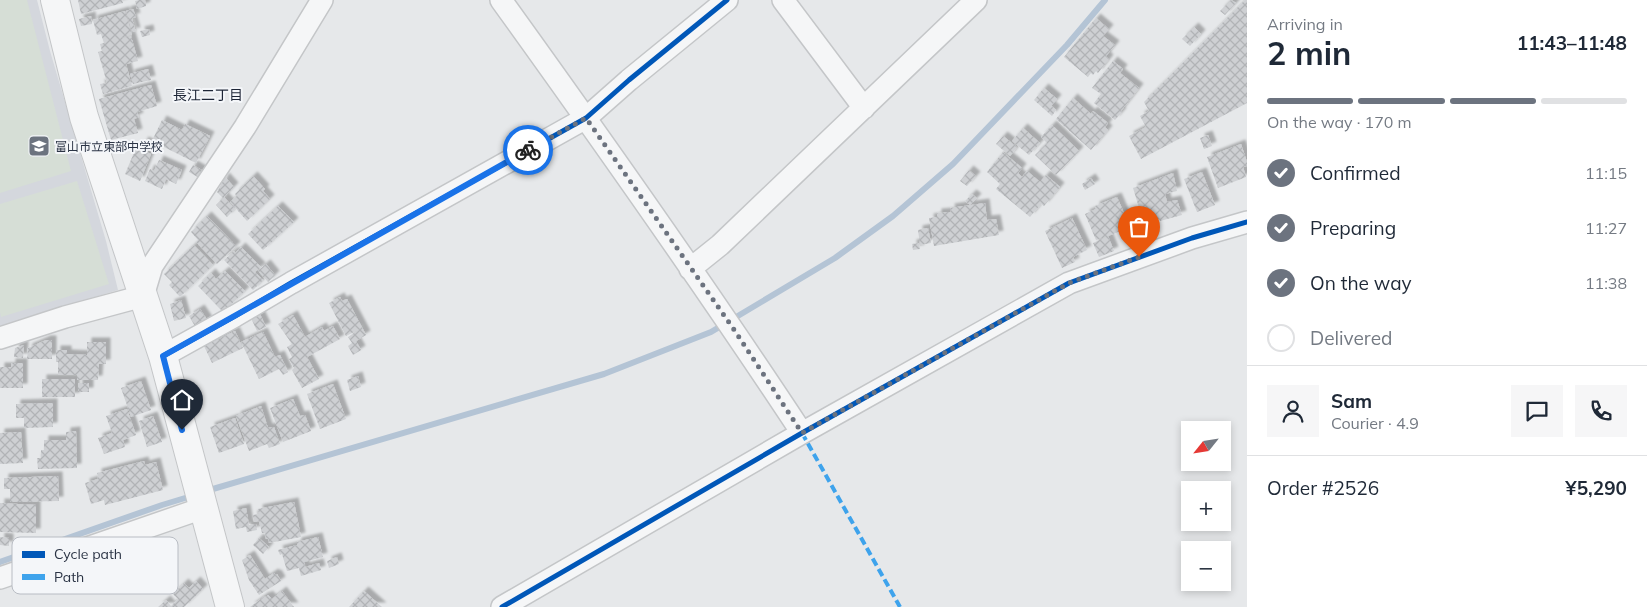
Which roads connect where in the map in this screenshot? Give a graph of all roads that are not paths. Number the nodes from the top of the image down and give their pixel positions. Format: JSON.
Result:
{"nodes":[{"id":1,"x":56,"y":0,"type":"edge"},
{"id":2,"x":322,"y":0,"type":"edge"},
{"id":3,"x":501,"y":0,"type":"edge"},
{"id":4,"x":727,"y":0,"type":"edge"},
{"id":5,"x":783,"y":0,"type":"edge"},
{"id":6,"x":976,"y":0,"type":"edge"},
{"id":7,"x":864,"y":108,"type":"junction"},
{"id":8,"x":586,"y":118,"type":"junction"},
{"id":9,"x":1247,"y":222,"type":"edge"},
{"id":10,"x":690,"y":269,"type":"junction"},
{"id":11,"x":143,"y":296,"type":"junction"},
{"id":12,"x":0,"y":338,"type":"edge"},
{"id":13,"x":163,"y":356,"type":"junction"},
{"id":14,"x":802,"y":433,"type":"junction"},
{"id":15,"x":203,"y":508,"type":"junction"},
{"id":16,"x":119,"y":537,"type":"edge"},
{"id":17,"x":12,"y":574,"type":"edge"},
{"id":18,"x":0,"y":578,"type":"edge"},
{"id":19,"x":230,"y":607,"type":"edge"},
{"id":20,"x":502,"y":607,"type":"edge"}],
"edges":[{"from":1,"to":11,"type":"street"},
{"from":2,"to":11,"type":"street"},
{"from":3,"to":8,"type":"street"},
{"from":4,"to":8,"type":"street"},
{"from":5,"to":7,"type":"street"},
{"from":6,"to":7,"type":"street"},
{"from":7,"to":10,"type":"street"},
{"from":8,"to":10,"type":"street"},
{"from":8,"to":13,"type":"street"},
{"from":9,"to":14,"type":"street"},
{"from":10,"to":14,"type":"street"},
{"from":11,"to":12,"type":"street"},
{"from":11,"to":13,"type":"street"},
{"from":13,"to":15,"type":"street"},
{"from":14,"to":20,"type":"street"},
{"from":15,"to":16,"type":"street"},
{"from":15,"to":19,"type":"street"},
{"from":17,"to":18,"type":"street"}]}
